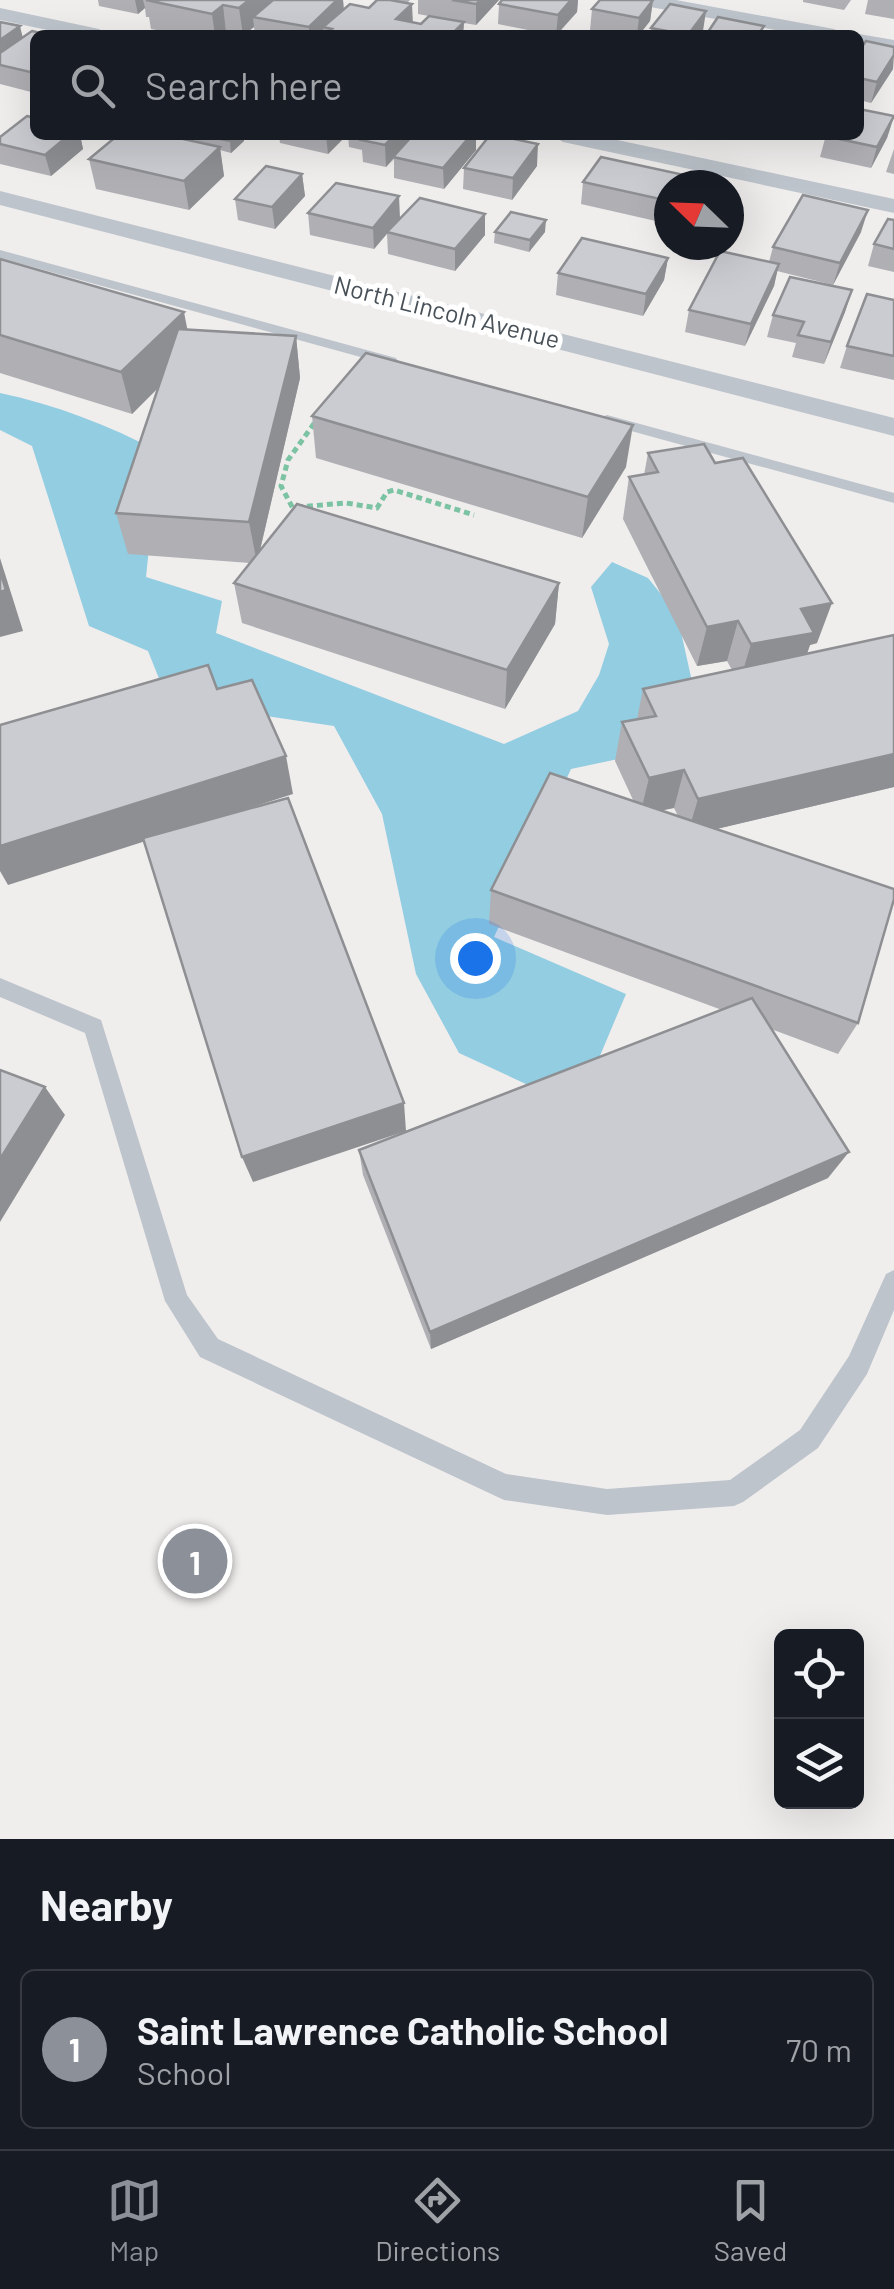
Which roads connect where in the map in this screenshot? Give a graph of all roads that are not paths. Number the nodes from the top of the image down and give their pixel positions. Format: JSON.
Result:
{"nodes":[{"id":1,"x":645,"y":0,"type":"edge"},
{"id":2,"x":0,"y":14,"type":"edge"},
{"id":3,"x":75,"y":30,"type":"edge"},
{"id":4,"x":807,"y":30,"type":"edge"},
{"id":5,"x":864,"y":41,"type":"edge"},
{"id":6,"x":894,"y":46,"type":"edge"},
{"id":7,"x":586,"y":140,"type":"edge"},
{"id":8,"x":0,"y":198,"type":"edge"},
{"id":9,"x":894,"y":206,"type":"edge"},
{"id":10,"x":0,"y":254,"type":"edge"},
{"id":11,"x":406,"y":365,"type":"edge"},
{"id":12,"x":594,"y":416,"type":"edge"},
{"id":13,"x":894,"y":427,"type":"edge"},
{"id":14,"x":894,"y":498,"type":"edge"},
{"id":15,"x":0,"y":987,"type":"edge"},
{"id":16,"x":894,"y":1282,"type":"edge"}],
"edges":[{"from":1,"to":4,"type":"street"},
{"from":2,"to":3,"type":"street"},
{"from":5,"to":6,"type":"street"},
{"from":7,"to":9,"type":"street"},
{"from":8,"to":13,"type":"street","name":"North Lincoln Avenue"},
{"from":10,"to":11,"type":"lane"},
{"from":12,"to":14,"type":"lane"},
{"from":15,"to":16,"type":"lane"}]}
